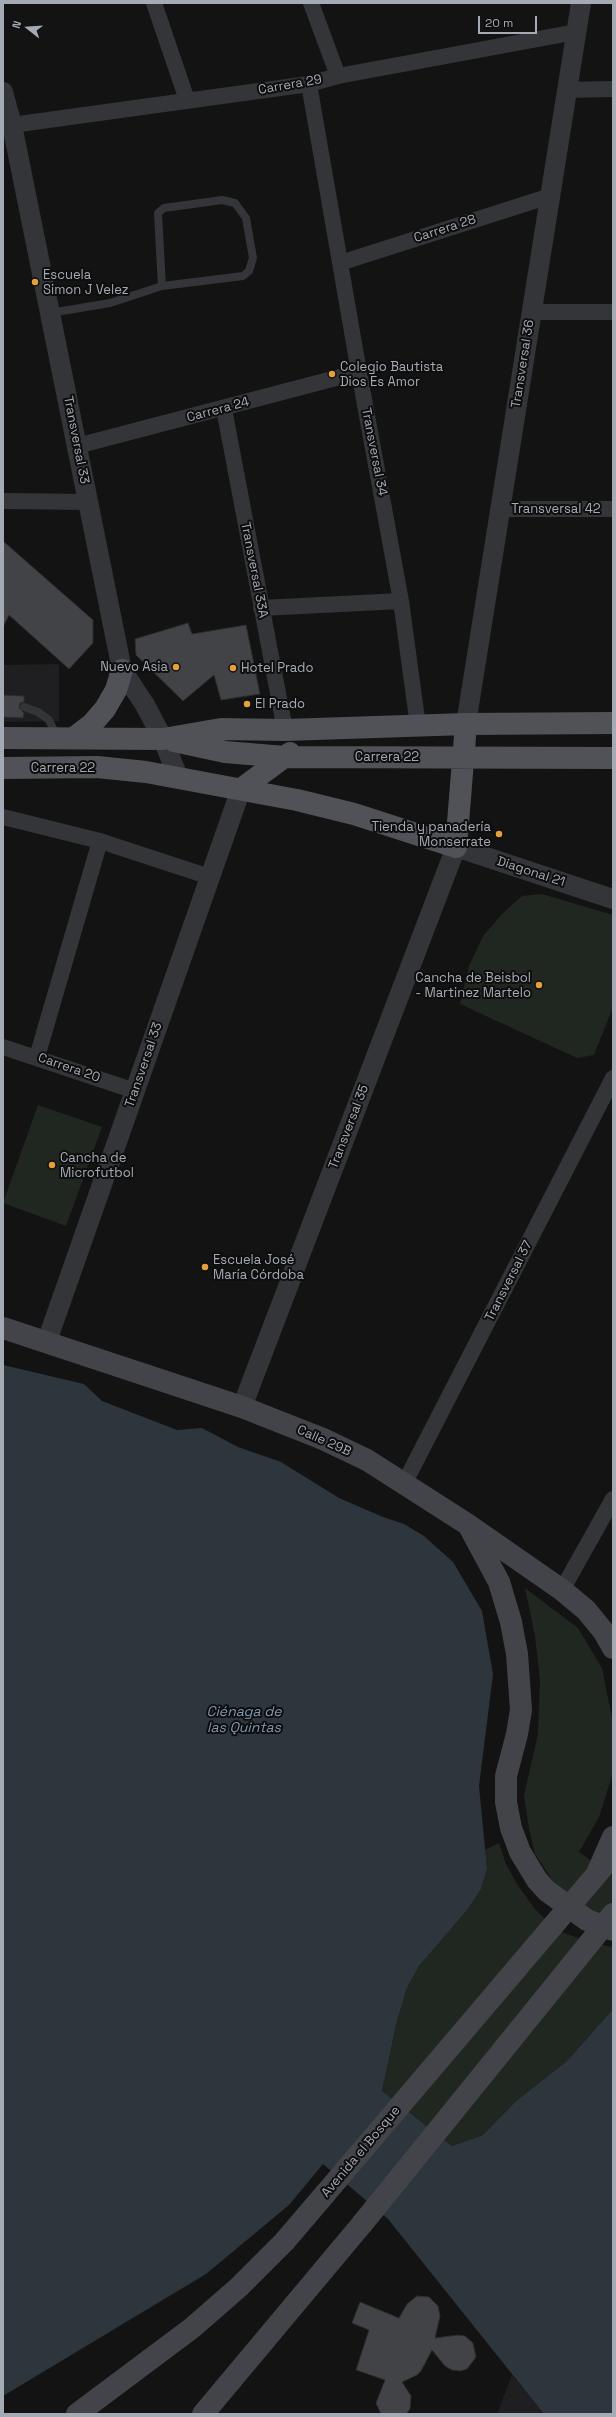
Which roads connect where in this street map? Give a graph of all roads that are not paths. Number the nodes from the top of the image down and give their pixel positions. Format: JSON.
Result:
{"nodes":[{"id":1,"x":154,"y":3,"type":"edge"},
{"id":2,"x":311,"y":3,"type":"edge"},
{"id":3,"x":581,"y":3,"type":"edge"},
{"id":4,"x":576,"y":32,"type":"junction"},
{"id":5,"x":338,"y":76,"type":"junction"},
{"id":6,"x":309,"y":84,"type":"junction"},
{"id":7,"x":567,"y":90,"type":"junction"},
{"id":8,"x":613,"y":90,"type":"edge"},
{"id":9,"x":3,"y":92,"type":"edge"},
{"id":10,"x":187,"y":100,"type":"junction"},
{"id":11,"x":8,"y":126,"type":"edge"},
{"id":12,"x":550,"y":196,"type":"junction"},
{"id":13,"x":340,"y":263,"type":"junction"},
{"id":14,"x":162,"y":286,"type":"junction"},
{"id":15,"x":531,"y":312,"type":"junction"},
{"id":16,"x":613,"y":312,"type":"edge"},
{"id":17,"x":50,"y":313,"type":"junction"},
{"id":18,"x":359,"y":372,"type":"junction"},
{"id":19,"x":224,"y":409,"type":"junction"},
{"id":20,"x":77,"y":446,"type":"junction"},
{"id":21,"x":3,"y":502,"type":"edge"},
{"id":22,"x":88,"y":502,"type":"junction"},
{"id":23,"x":500,"y":509,"type":"junction"},
{"id":24,"x":613,"y":509,"type":"edge"},
{"id":25,"x":401,"y":601,"type":"junction"},
{"id":26,"x":261,"y":608,"type":"junction"},
{"id":27,"x":122,"y":670,"type":"junction"},
{"id":28,"x":24,"y":707,"type":"dead end"},
{"id":29,"x":613,"y":723,"type":"edge"},
{"id":30,"x":466,"y":724,"type":"junction"},
{"id":31,"x":418,"y":726,"type":"junction"},
{"id":32,"x":318,"y":729,"type":"junction"},
{"id":33,"x":284,"y":730,"type":"junction"},
{"id":34,"x":66,"y":737,"type":"junction"},
{"id":35,"x":3,"y":738,"type":"edge"},
{"id":36,"x":163,"y":739,"type":"junction"},
{"id":37,"x":286,"y":757,"type":"junction"},
{"id":38,"x":463,"y":758,"type":"junction"},
{"id":39,"x":613,"y":758,"type":"edge"},
{"id":40,"x":3,"y":768,"type":"edge"},
{"id":41,"x":178,"y":777,"type":"junction"},
{"id":42,"x":241,"y":789,"type":"junction"},
{"id":43,"x":3,"y":817,"type":"edge"},
{"id":44,"x":100,"y":841,"type":"junction"},
{"id":45,"x":456,"y":847,"type":"junction"},
{"id":46,"x":210,"y":877,"type":"junction"},
{"id":47,"x":613,"y":899,"type":"edge"},
{"id":48,"x":3,"y":1047,"type":"edge"},
{"id":49,"x":37,"y":1057,"type":"junction"},
{"id":50,"x":613,"y":1078,"type":"edge"},
{"id":51,"x":135,"y":1091,"type":"junction"},
{"id":52,"x":3,"y":1328,"type":"edge"},
{"id":53,"x":47,"y":1341,"type":"junction"},
{"id":54,"x":242,"y":1407,"type":"junction"},
{"id":55,"x":404,"y":1484,"type":"junction"},
{"id":56,"x":613,"y":1499,"type":"edge"},
{"id":57,"x":467,"y":1524,"type":"junction"},
{"id":58,"x":562,"y":1590,"type":"junction"},
{"id":59,"x":608,"y":1640,"type":"edge"},
{"id":60,"x":613,"y":1837,"type":"edge"},
{"id":61,"x":613,"y":1855,"type":"edge"},
{"id":62,"x":598,"y":1873,"type":"junction"},
{"id":63,"x":613,"y":1914,"type":"edge"},
{"id":64,"x":613,"y":1930,"type":"edge"},
{"id":65,"x":77,"y":2414,"type":"edge"},
{"id":66,"x":203,"y":2414,"type":"edge"}],
"edges":[{"from":1,"to":10,"type":"street"},
{"from":2,"to":5,"type":"street"},
{"from":3,"to":4,"type":"street","name":"Transversal 36"},
{"from":4,"to":5,"type":"street","name":"Carrera 29"},
{"from":4,"to":7,"type":"street","name":"Transversal 36"},
{"from":5,"to":6,"type":"street","name":"Carrera 29"},
{"from":6,"to":10,"type":"street","name":"Carrera 29"},
{"from":6,"to":13,"type":"street","name":"Transversal 34"},
{"from":7,"to":8,"type":"street"},
{"from":7,"to":12,"type":"street","name":"Transversal 36"},
{"from":9,"to":11,"type":"street","name":"Transversal 33"},
{"from":10,"to":11,"type":"street","name":"Carrera 29"},
{"from":11,"to":17,"type":"street","name":"Transversal 33"},
{"from":12,"to":13,"type":"street","name":"Carrera 28"},
{"from":12,"to":15,"type":"street","name":"Transversal 36"},
{"from":13,"to":18,"type":"street","name":"Transversal 34"},
{"from":14,"to":14,"type":"lane"},
{"from":14,"to":17,"type":"lane"},
{"from":15,"to":16,"type":"street"},
{"from":15,"to":23,"type":"street","name":"Transversal 36"},
{"from":17,"to":20,"type":"street","name":"Transversal 33"},
{"from":18,"to":19,"type":"street","name":"Carrera 24"},
{"from":18,"to":25,"type":"street","name":"Transversal 34"},
{"from":19,"to":20,"type":"street","name":"Carrera 24"},
{"from":19,"to":26,"type":"street","name":"Transversal 33A"},
{"from":20,"to":22,"type":"street","name":"Transversal 33"},
{"from":21,"to":22,"type":"street"},
{"from":22,"to":27,"type":"street","name":"Transversal 33"},
{"from":23,"to":24,"type":"street","name":"Transversal 42"},
{"from":23,"to":30,"type":"street","name":"Transversal 36"},
{"from":25,"to":26,"type":"street"},
{"from":25,"to":31,"type":"street","name":"Transversal 34"},
{"from":26,"to":33,"type":"street","name":"Transversal 33A"},
{"from":27,"to":34,"type":"main road"},
{"from":27,"to":36,"type":"street","name":"Transversal 33"},
{"from":28,"to":34,"type":"lane"},
{"from":29,"to":30,"type":"main road","name":"Carrera 22"},
{"from":30,"to":31,"type":"main road","name":"Carrera 22"},
{"from":30,"to":38,"type":"main road"},
{"from":31,"to":32,"type":"main road","name":"Carrera 22"},
{"from":32,"to":33,"type":"main road","name":"Carrera 22"},
{"from":32,"to":37,"type":"main road"},
{"from":33,"to":36,"type":"main road","name":"Carrera 22"},
{"from":34,"to":35,"type":"main road","name":"Carrera 22"},
{"from":34,"to":36,"type":"main road","name":"Carrera 22"},
{"from":36,"to":37,"type":"main road","name":"Carrera 22"},
{"from":36,"to":41,"type":"street","name":"Transversal 33"},
{"from":37,"to":38,"type":"main road","name":"Carrera 22"},
{"from":37,"to":42,"type":"main road"},
{"from":38,"to":39,"type":"main road","name":"Carrera 22"},
{"from":38,"to":45,"type":"main road"},
{"from":40,"to":41,"type":"main road","name":"Carrera 22"},
{"from":41,"to":42,"type":"main road","name":"Carrera 22"},
{"from":42,"to":45,"type":"main road","name":"Diagonal 21"},
{"from":42,"to":46,"type":"street","name":"Transversal 33"},
{"from":43,"to":44,"type":"street"},
{"from":44,"to":46,"type":"street"},
{"from":44,"to":49,"type":"street"},
{"from":45,"to":47,"type":"street","name":"Diagonal 21"},
{"from":45,"to":54,"type":"street","name":"Transversal 35"},
{"from":46,"to":51,"type":"street","name":"Transversal 33"},
{"from":48,"to":49,"type":"street","name":"Carrera 20"},
{"from":49,"to":51,"type":"street","name":"Carrera 20"},
{"from":50,"to":55,"type":"street","name":"Transversal 37"},
{"from":51,"to":53,"type":"street","name":"Transversal 33"},
{"from":52,"to":53,"type":"main road","name":"Calle 29B"},
{"from":53,"to":54,"type":"main road","name":"Calle 29B"},
{"from":54,"to":55,"type":"main road","name":"Calle 29B"},
{"from":55,"to":57,"type":"main road","name":"Calle 29B"},
{"from":56,"to":58,"type":"street"},
{"from":57,"to":58,"type":"main road","name":"Calle 29B"},
{"from":57,"to":64,"type":"main road"},
{"from":58,"to":59,"type":"main road","name":"Calle 29B"},
{"from":60,"to":62,"type":"main road","bridge":true},
{"from":61,"to":62,"type":"main road","name":"Avenida el Bosque","bridge":true},
{"from":62,"to":65,"type":"main road","name":"Avenida el Bosque","bridge":true},
{"from":63,"to":66,"type":"main road","bridge":true}]}
